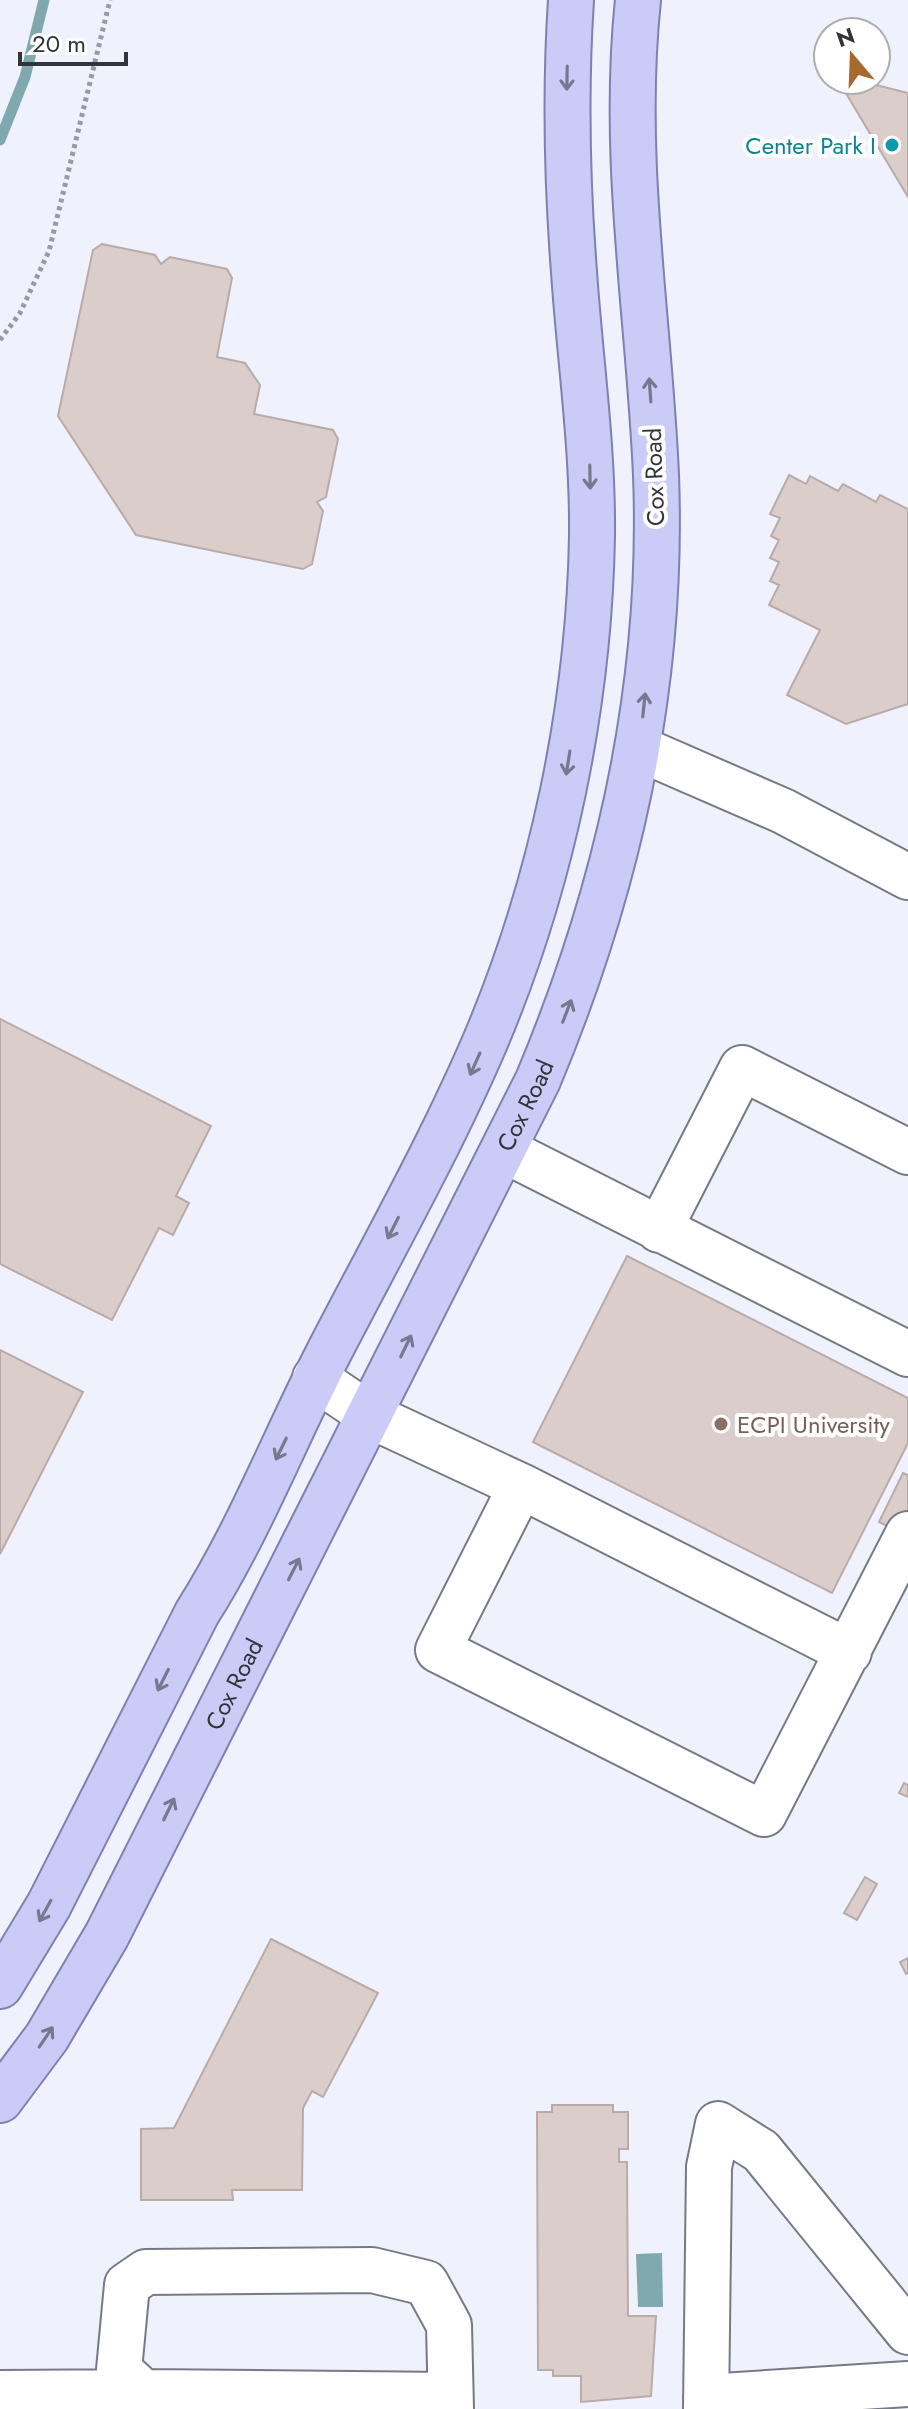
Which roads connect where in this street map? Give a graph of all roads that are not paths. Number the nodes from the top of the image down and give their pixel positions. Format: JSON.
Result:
{"nodes":[{"id":1,"x":571,"y":0,"type":"edge"},
{"id":2,"x":638,"y":0,"type":"edge"},
{"id":3,"x":638,"y":748,"type":"junction"},
{"id":4,"x":908,"y":877,"type":"edge"},
{"id":5,"x":504,"y":1150,"type":"junction"},
{"id":6,"x":908,"y":1152,"type":"edge"},
{"id":7,"x":659,"y":1230,"type":"junction"},
{"id":8,"x":908,"y":1354,"type":"edge"},
{"id":9,"x":315,"y":1378,"type":"junction"},
{"id":10,"x":371,"y":1416,"type":"junction"},
{"id":11,"x":521,"y":1486,"type":"junction"},
{"id":12,"x":908,"y":1534,"type":"edge"},
{"id":13,"x":849,"y":1652,"type":"junction"},
{"id":14,"x":0,"y":1986,"type":"edge"},
{"id":15,"x":0,"y":2100,"type":"edge"},
{"id":16,"x":908,"y":2332,"type":"edge"},
{"id":17,"x":908,"y":2384,"type":"edge"},
{"id":18,"x":143,"y":2392,"type":"junction"},
{"id":19,"x":0,"y":2393,"type":"edge"},
{"id":20,"x":450,"y":2402,"type":"edge"},
{"id":21,"x":706,"y":2403,"type":"edge"}],
"edges":[{"from":1,"to":9,"type":"main road","one_way":true},
{"from":3,"to":2,"type":"main road","name":"Cox Road","one_way":true},
{"from":3,"to":4,"type":"lane"},
{"from":5,"to":3,"type":"main road","name":"Cox Road","one_way":true},
{"from":5,"to":7,"type":"lane"},
{"from":10,"to":5,"type":"main road","name":"Cox Road","one_way":true},
{"from":6,"to":7,"type":"lane"},
{"from":7,"to":8,"type":"lane"},
{"from":9,"to":10,"type":"lane"},
{"from":9,"to":14,"type":"main road","one_way":true},
{"from":10,"to":11,"type":"lane"},
{"from":15,"to":10,"type":"main road","name":"Cox Road","one_way":true},
{"from":11,"to":13,"type":"lane"},
{"from":11,"to":13,"type":"lane"},
{"from":12,"to":13,"type":"lane"},
{"from":16,"to":21,"type":"lane"},
{"from":17,"to":21,"type":"lane"},
{"from":18,"to":19,"type":"lane"},
{"from":18,"to":20,"type":"lane"},
{"from":18,"to":20,"type":"lane"}]}
